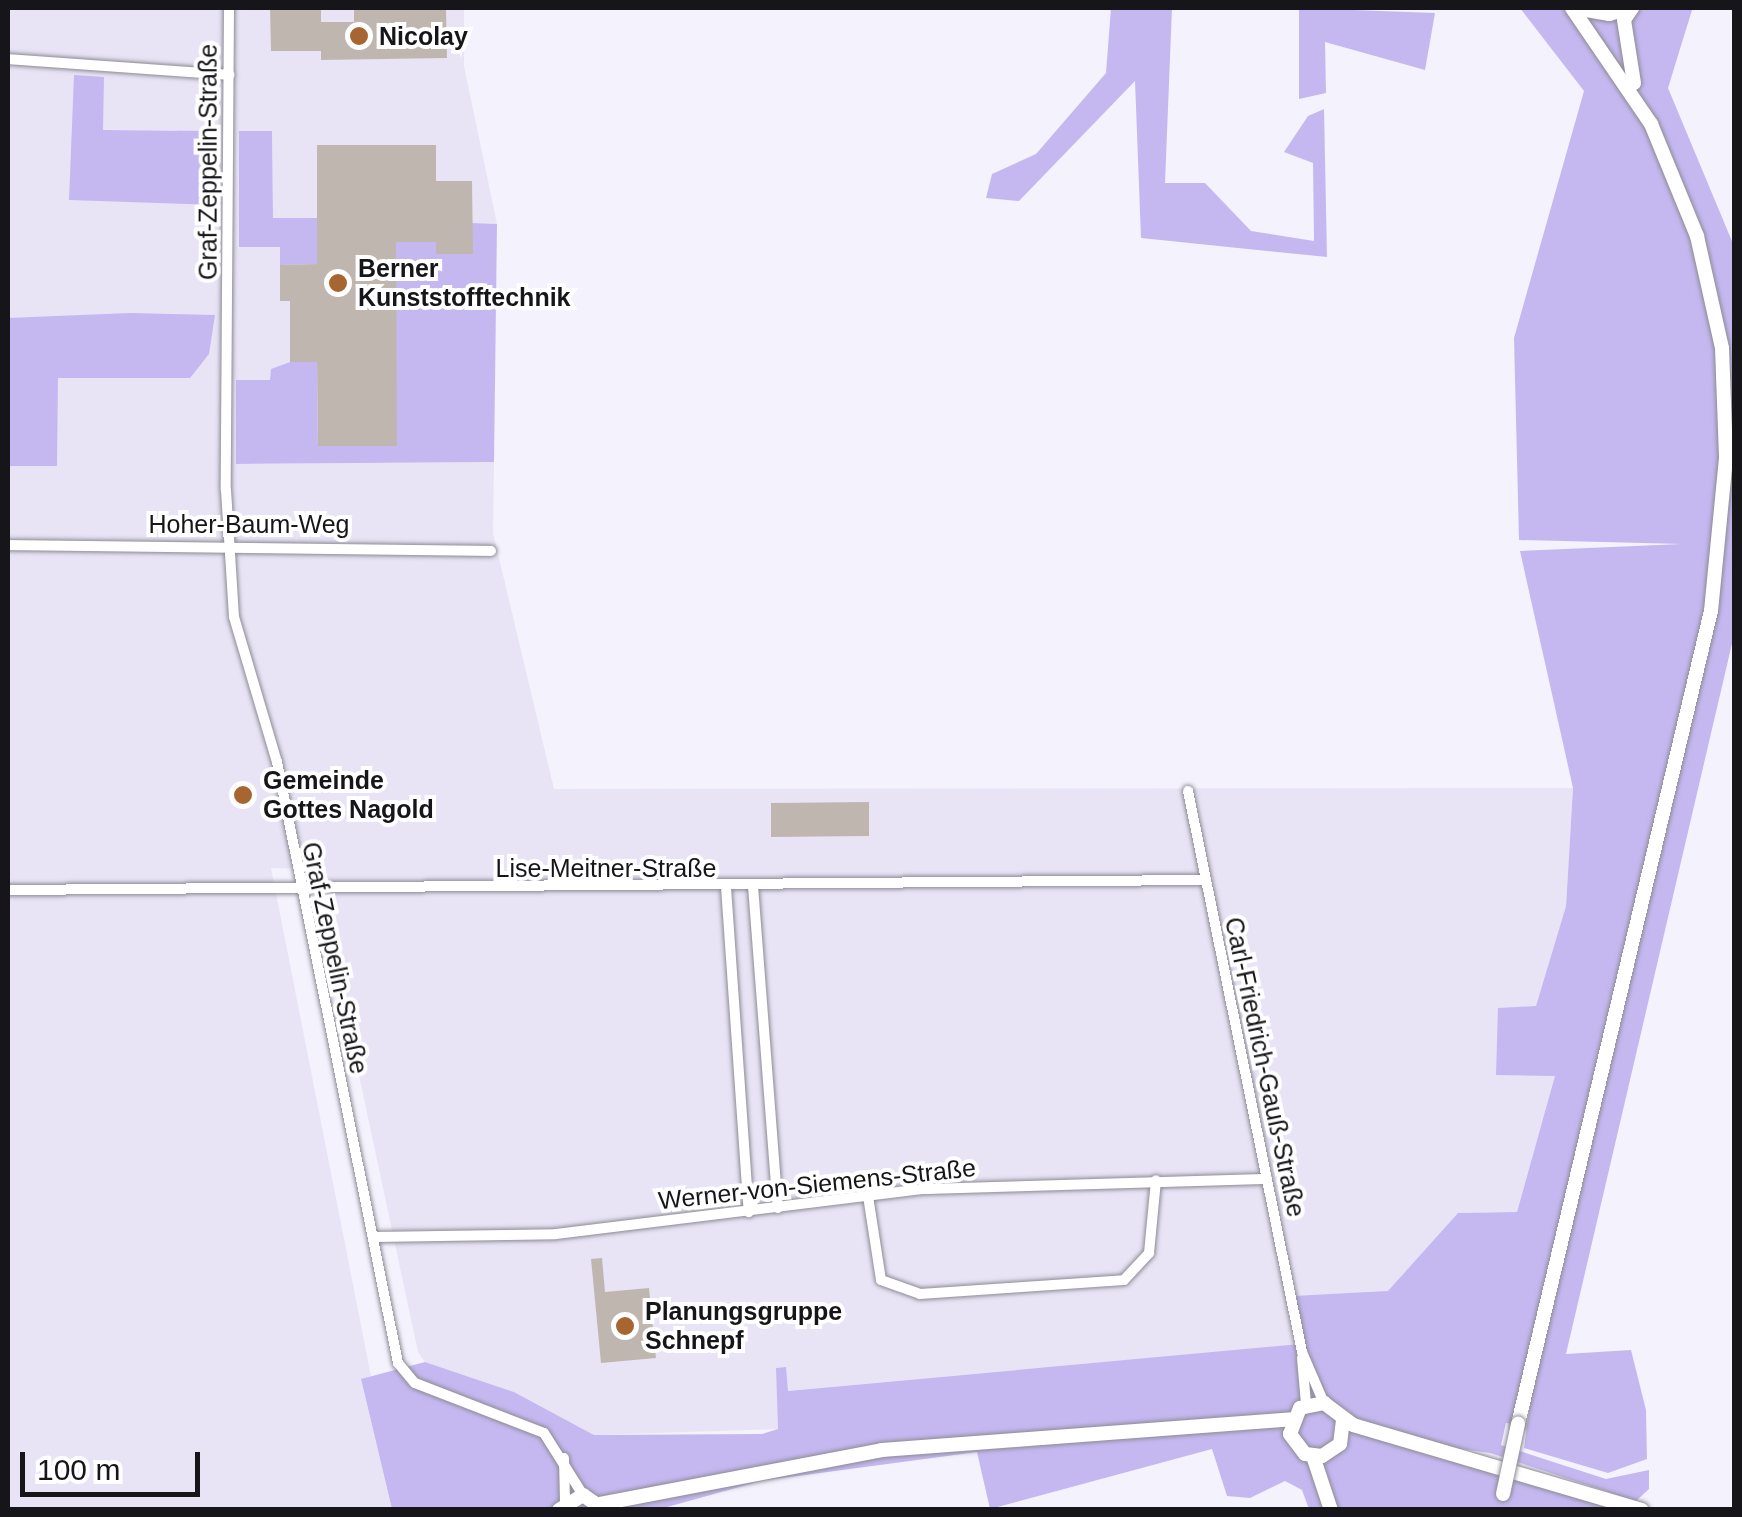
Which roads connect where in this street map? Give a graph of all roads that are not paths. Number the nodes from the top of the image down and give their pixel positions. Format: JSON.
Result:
{"nodes":[{"id":1,"x":229,"y":8,"type":"edge"},
{"id":2,"x":1573,"y":8,"type":"edge"},
{"id":3,"x":1624,"y":12,"type":"edge"},
{"id":4,"x":1594,"y":33,"type":"junction"},
{"id":5,"x":8,"y":59,"type":"edge"},
{"id":6,"x":229,"y":75,"type":"junction"},
{"id":7,"x":1643,"y":109,"type":"junction"},
{"id":8,"x":8,"y":544,"type":"edge"},
{"id":9,"x":227,"y":544,"type":"junction"},
{"id":10,"x":491,"y":551,"type":"dead end"},
{"id":11,"x":1188,"y":791,"type":"dead end"},
{"id":12,"x":1206,"y":880,"type":"junction"},
{"id":13,"x":753,"y":886,"type":"junction"},
{"id":14,"x":726,"y":887,"type":"junction"},
{"id":15,"x":299,"y":888,"type":"junction"},
{"id":16,"x":8,"y":890,"type":"edge"},
{"id":17,"x":1267,"y":1179,"type":"junction"},
{"id":18,"x":1156,"y":1180,"type":"junction"},
{"id":19,"x":868,"y":1196,"type":"junction"},
{"id":20,"x":778,"y":1208,"type":"junction"},
{"id":21,"x":749,"y":1212,"type":"junction"},
{"id":22,"x":374,"y":1237,"type":"junction"},
{"id":23,"x":1302,"y":1352,"type":"junction"},
{"id":24,"x":1324,"y":1403,"type":"junction"},
{"id":25,"x":1306,"y":1404,"type":"junction"},
{"id":26,"x":1343,"y":1420,"type":"junction"},
{"id":27,"x":1291,"y":1427,"type":"junction"},
{"id":28,"x":1391,"y":1437,"type":"junction"},
{"id":29,"x":1342,"y":1438,"type":"junction"},
{"id":30,"x":1330,"y":1453,"type":"junction"},
{"id":31,"x":564,"y":1456,"type":"junction"},
{"id":32,"x":1313,"y":1456,"type":"junction"},
{"id":33,"x":583,"y":1496,"type":"junction"},
{"id":34,"x":665,"y":1496,"type":"junction"},
{"id":35,"x":1502,"y":1502,"type":"edge"},
{"id":36,"x":1330,"y":1504,"type":"edge"},
{"id":37,"x":562,"y":1505,"type":"edge"},
{"id":38,"x":602,"y":1507,"type":"edge"},
{"id":39,"x":636,"y":1510,"type":"edge"},
{"id":40,"x":1642,"y":1510,"type":"edge"}],
"edges":[{"from":1,"to":6,"type":"street","name":"Graf-Zeppelin-Straße"},
{"from":2,"to":3,"type":"main road"},
{"from":2,"to":4,"type":"main road"},
{"from":3,"to":4,"type":"main road"},
{"from":3,"to":7,"type":"main road"},
{"from":4,"to":7,"type":"main road"},
{"from":5,"to":6,"type":"street"},
{"from":6,"to":9,"type":"street","name":"Graf-Zeppelin-Straße"},
{"from":7,"to":35,"type":"main road","bridge":true},
{"from":8,"to":9,"type":"street","name":"Hoher-Baum-Weg"},
{"from":9,"to":10,"type":"street","name":"Hoher-Baum-Weg"},
{"from":9,"to":15,"type":"street","name":"Graf-Zeppelin-Straße"},
{"from":11,"to":12,"type":"street","name":"Carl-Friedrich-Gauß-Straße"},
{"from":12,"to":13,"type":"street","name":"Lise-Meitner-Straße"},
{"from":12,"to":17,"type":"street","name":"Carl-Friedrich-Gauß-Straße"},
{"from":13,"to":14,"type":"street","name":"Lise-Meitner-Straße"},
{"from":13,"to":20,"type":"street"},
{"from":14,"to":15,"type":"street","name":"Lise-Meitner-Straße"},
{"from":14,"to":21,"type":"street"},
{"from":15,"to":16,"type":"street","name":"Lise-Meitner-Straße"},
{"from":15,"to":22,"type":"street","name":"Graf-Zeppelin-Straße"},
{"from":17,"to":18,"type":"street","name":"Werner-von-Siemens-Straße"},
{"from":17,"to":23,"type":"street","name":"Carl-Friedrich-Gauß-Straße"},
{"from":18,"to":19,"type":"street","name":"Werner-von-Siemens-Straße"},
{"from":18,"to":19,"type":"street"},
{"from":19,"to":20,"type":"street","name":"Werner-von-Siemens-Straße"},
{"from":20,"to":21,"type":"street","name":"Werner-von-Siemens-Straße"},
{"from":21,"to":22,"type":"street","name":"Werner-von-Siemens-Straße"},
{"from":22,"to":31,"type":"street","name":"Graf-Zeppelin-Straße"},
{"from":23,"to":24,"type":"street","name":"Carl-Friedrich-Gauß-Straße"},
{"from":23,"to":25,"type":"street","name":"Carl-Friedrich-Gauß-Straße"},
{"from":24,"to":25,"type":"main road"},
{"from":24,"to":26,"type":"main road"},
{"from":25,"to":27,"type":"main road"},
{"from":26,"to":28,"type":"main road"},
{"from":26,"to":29,"type":"main road"},
{"from":27,"to":32,"type":"main road"},
{"from":27,"to":34,"type":"main road"},
{"from":28,"to":29,"type":"main road"},
{"from":28,"to":40,"type":"main road"},
{"from":29,"to":30,"type":"main road"},
{"from":30,"to":32,"type":"main road"},
{"from":30,"to":36,"type":"main road"},
{"from":31,"to":33,"type":"street","name":"Graf-Zeppelin-Straße"},
{"from":31,"to":37,"type":"street"},
{"from":32,"to":36,"type":"main road"},
{"from":33,"to":37,"type":"main road"},
{"from":33,"to":38,"type":"main road"},
{"from":34,"to":38,"type":"main road"},
{"from":34,"to":39,"type":"main road"}]}
